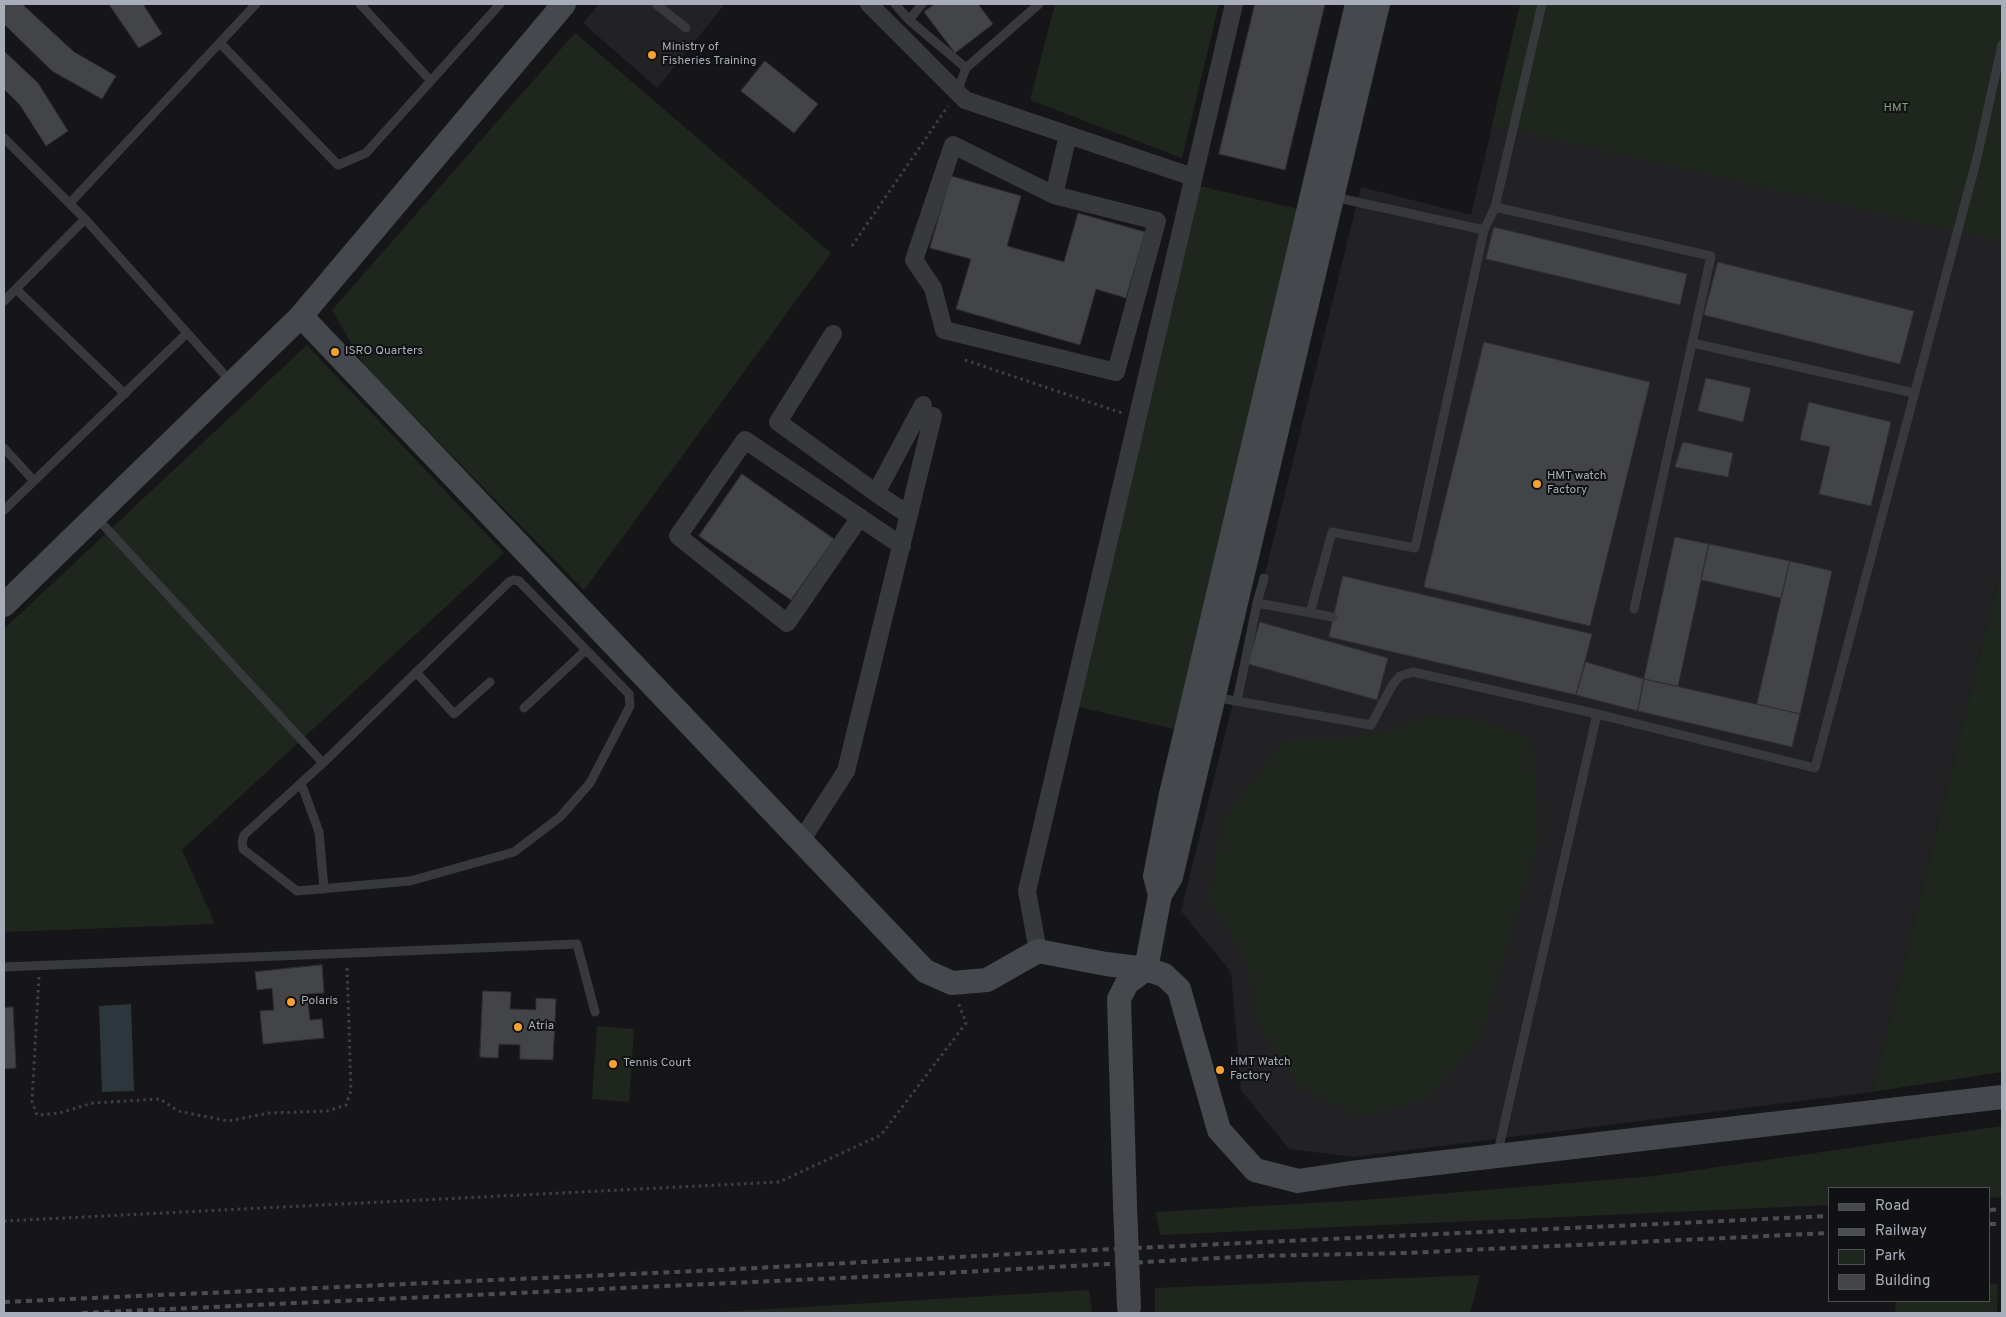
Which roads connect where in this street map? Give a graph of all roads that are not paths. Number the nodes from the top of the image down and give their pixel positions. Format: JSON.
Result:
{"nodes":[{"id":1,"x":256,"y":4,"type":"edge"},
{"id":2,"x":360,"y":4,"type":"edge"},
{"id":3,"x":500,"y":4,"type":"edge"},
{"id":4,"x":564,"y":4,"type":"edge"},
{"id":5,"x":656,"y":4,"type":"edge"},
{"id":6,"x":869,"y":4,"type":"edge"},
{"id":7,"x":895,"y":4,"type":"edge"},
{"id":8,"x":922,"y":4,"type":"edge"},
{"id":9,"x":1039,"y":4,"type":"edge"},
{"id":10,"x":1234,"y":4,"type":"edge"},
{"id":11,"x":1357,"y":4,"type":"edge"},
{"id":12,"x":1378,"y":4,"type":"edge"},
{"id":13,"x":1542,"y":4,"type":"edge"},
{"id":14,"x":909,"y":20,"type":"junction"},
{"id":15,"x":686,"y":28,"type":"dead end"},
{"id":16,"x":220,"y":43,"type":"junction"},
{"id":17,"x":2002,"y":45,"type":"edge"},
{"id":18,"x":966,"y":68,"type":"junction"},
{"id":19,"x":430,"y":80,"type":"junction"},
{"id":20,"x":957,"y":92,"type":"junction"},
{"id":21,"x":1068,"y":135,"type":"junction"},
{"id":22,"x":4,"y":138,"type":"edge"},
{"id":23,"x":1193,"y":177,"type":"junction"},
{"id":24,"x":1054,"y":195,"type":"junction"},
{"id":25,"x":1331,"y":196,"type":"junction"},
{"id":26,"x":70,"y":203,"type":"junction"},
{"id":27,"x":1495,"y":207,"type":"junction"},
{"id":28,"x":85,"y":219,"type":"junction"},
{"id":29,"x":1484,"y":230,"type":"junction"},
{"id":30,"x":16,"y":289,"type":"junction"},
{"id":31,"x":4,"y":301,"type":"edge"},
{"id":32,"x":301,"y":316,"type":"junction"},
{"id":33,"x":187,"y":333,"type":"junction"},
{"id":34,"x":833,"y":334,"type":"dead end"},
{"id":35,"x":1693,"y":343,"type":"junction"},
{"id":36,"x":232,"y":383,"type":"junction"},
{"id":37,"x":1914,"y":393,"type":"junction"},
{"id":38,"x":125,"y":394,"type":"junction"},
{"id":39,"x":4,"y":448,"type":"edge"},
{"id":40,"x":34,"y":481,"type":"junction"},
{"id":41,"x":876,"y":493,"type":"junction"},
{"id":42,"x":4,"y":510,"type":"edge"},
{"id":43,"x":909,"y":515,"type":"junction"},
{"id":44,"x":95,"y":516,"type":"junction"},
{"id":45,"x":860,"y":517,"type":"junction"},
{"id":46,"x":902,"y":546,"type":"junction"},
{"id":47,"x":1264,"y":578,"type":"dead end"},
{"id":48,"x":1257,"y":603,"type":"junction"},
{"id":49,"x":4,"y":605,"type":"edge"},
{"id":50,"x":1634,"y":609,"type":"dead end"},
{"id":51,"x":1310,"y":613,"type":"junction"},
{"id":52,"x":1333,"y":617,"type":"dead end"},
{"id":53,"x":586,"y":650,"type":"junction"},
{"id":54,"x":416,"y":672,"type":"junction"},
{"id":55,"x":490,"y":682,"type":"dead end"},
{"id":56,"x":1214,"y":697,"type":"junction"},
{"id":57,"x":1237,"y":701,"type":"junction"},
{"id":58,"x":524,"y":708,"type":"dead end"},
{"id":59,"x":1597,"y":714,"type":"junction"},
{"id":60,"x":323,"y":764,"type":"junction"},
{"id":61,"x":301,"y":783,"type":"junction"},
{"id":62,"x":801,"y":840,"type":"junction"},
{"id":63,"x":324,"y":888,"type":"junction"},
{"id":64,"x":1160,"y":895,"type":"junction"},
{"id":65,"x":1038,"y":951,"type":"junction"},
{"id":66,"x":4,"y":967,"type":"edge"},
{"id":67,"x":1146,"y":969,"type":"junction"},
{"id":68,"x":596,"y":1012,"type":"dead end"},
{"id":69,"x":2002,"y":1096,"type":"edge"},
{"id":70,"x":1497,"y":1156,"type":"junction"},
{"id":71,"x":1129,"y":1310,"type":"edge"}],
"edges":[{"from":1,"to":16,"type":"lane"},
{"from":2,"to":19,"type":"lane"},
{"from":3,"to":19,"type":"lane"},
{"from":4,"to":32,"type":"street"},
{"from":5,"to":15,"type":"lane"},
{"from":6,"to":20,"type":"street"},
{"from":7,"to":14,"type":"lane"},
{"from":8,"to":14,"type":"lane"},
{"from":9,"to":18,"type":"lane"},
{"from":10,"to":23,"type":"street"},
{"from":11,"to":64,"type":"street"},
{"from":12,"to":25,"type":"street"},
{"from":13,"to":27,"type":"lane"},
{"from":14,"to":18,"type":"lane"},
{"from":16,"to":19,"type":"lane"},
{"from":16,"to":26,"type":"lane"},
{"from":17,"to":37,"type":"lane"},
{"from":18,"to":20,"type":"lane"},
{"from":20,"to":21,"type":"street"},
{"from":21,"to":23,"type":"street"},
{"from":21,"to":24,"type":"street"},
{"from":22,"to":26,"type":"lane"},
{"from":23,"to":65,"type":"street"},
{"from":24,"to":24,"type":"street"},
{"from":25,"to":29,"type":"lane"},
{"from":25,"to":56,"type":"street"},
{"from":26,"to":28,"type":"lane"},
{"from":27,"to":29,"type":"lane"},
{"from":27,"to":35,"type":"lane"},
{"from":28,"to":30,"type":"lane"},
{"from":28,"to":33,"type":"lane"},
{"from":29,"to":51,"type":"lane"},
{"from":30,"to":31,"type":"lane"},
{"from":30,"to":38,"type":"lane"},
{"from":32,"to":36,"type":"street"},
{"from":32,"to":62,"type":"street"},
{"from":33,"to":36,"type":"lane"},
{"from":33,"to":38,"type":"lane"},
{"from":34,"to":41,"type":"street"},
{"from":35,"to":37,"type":"lane"},
{"from":35,"to":50,"type":"lane"},
{"from":36,"to":44,"type":"street"},
{"from":37,"to":59,"type":"lane"},
{"from":38,"to":40,"type":"lane"},
{"from":39,"to":40,"type":"lane"},
{"from":40,"to":42,"type":"lane"},
{"from":41,"to":43,"type":"street"},
{"from":41,"to":43,"type":"street"},
{"from":43,"to":46,"type":"street"},
{"from":44,"to":49,"type":"street"},
{"from":44,"to":60,"type":"lane"},
{"from":45,"to":45,"type":"street"},
{"from":45,"to":46,"type":"street"},
{"from":46,"to":62,"type":"street"},
{"from":47,"to":48,"type":"lane"},
{"from":48,"to":51,"type":"lane"},
{"from":48,"to":57,"type":"lane"},
{"from":51,"to":52,"type":"lane"},
{"from":53,"to":54,"type":"lane"},
{"from":53,"to":58,"type":"lane"},
{"from":53,"to":63,"type":"lane"},
{"from":54,"to":55,"type":"lane"},
{"from":54,"to":60,"type":"lane"},
{"from":56,"to":57,"type":"lane"},
{"from":56,"to":64,"type":"street"},
{"from":57,"to":59,"type":"lane"},
{"from":59,"to":70,"type":"lane"},
{"from":60,"to":61,"type":"lane"},
{"from":61,"to":63,"type":"lane"},
{"from":61,"to":63,"type":"lane"},
{"from":62,"to":65,"type":"street"},
{"from":64,"to":67,"type":"street"},
{"from":65,"to":67,"type":"street"},
{"from":66,"to":68,"type":"lane"},
{"from":67,"to":70,"type":"street"},
{"from":67,"to":71,"type":"street","bridge":true},
{"from":69,"to":70,"type":"street"}]}
